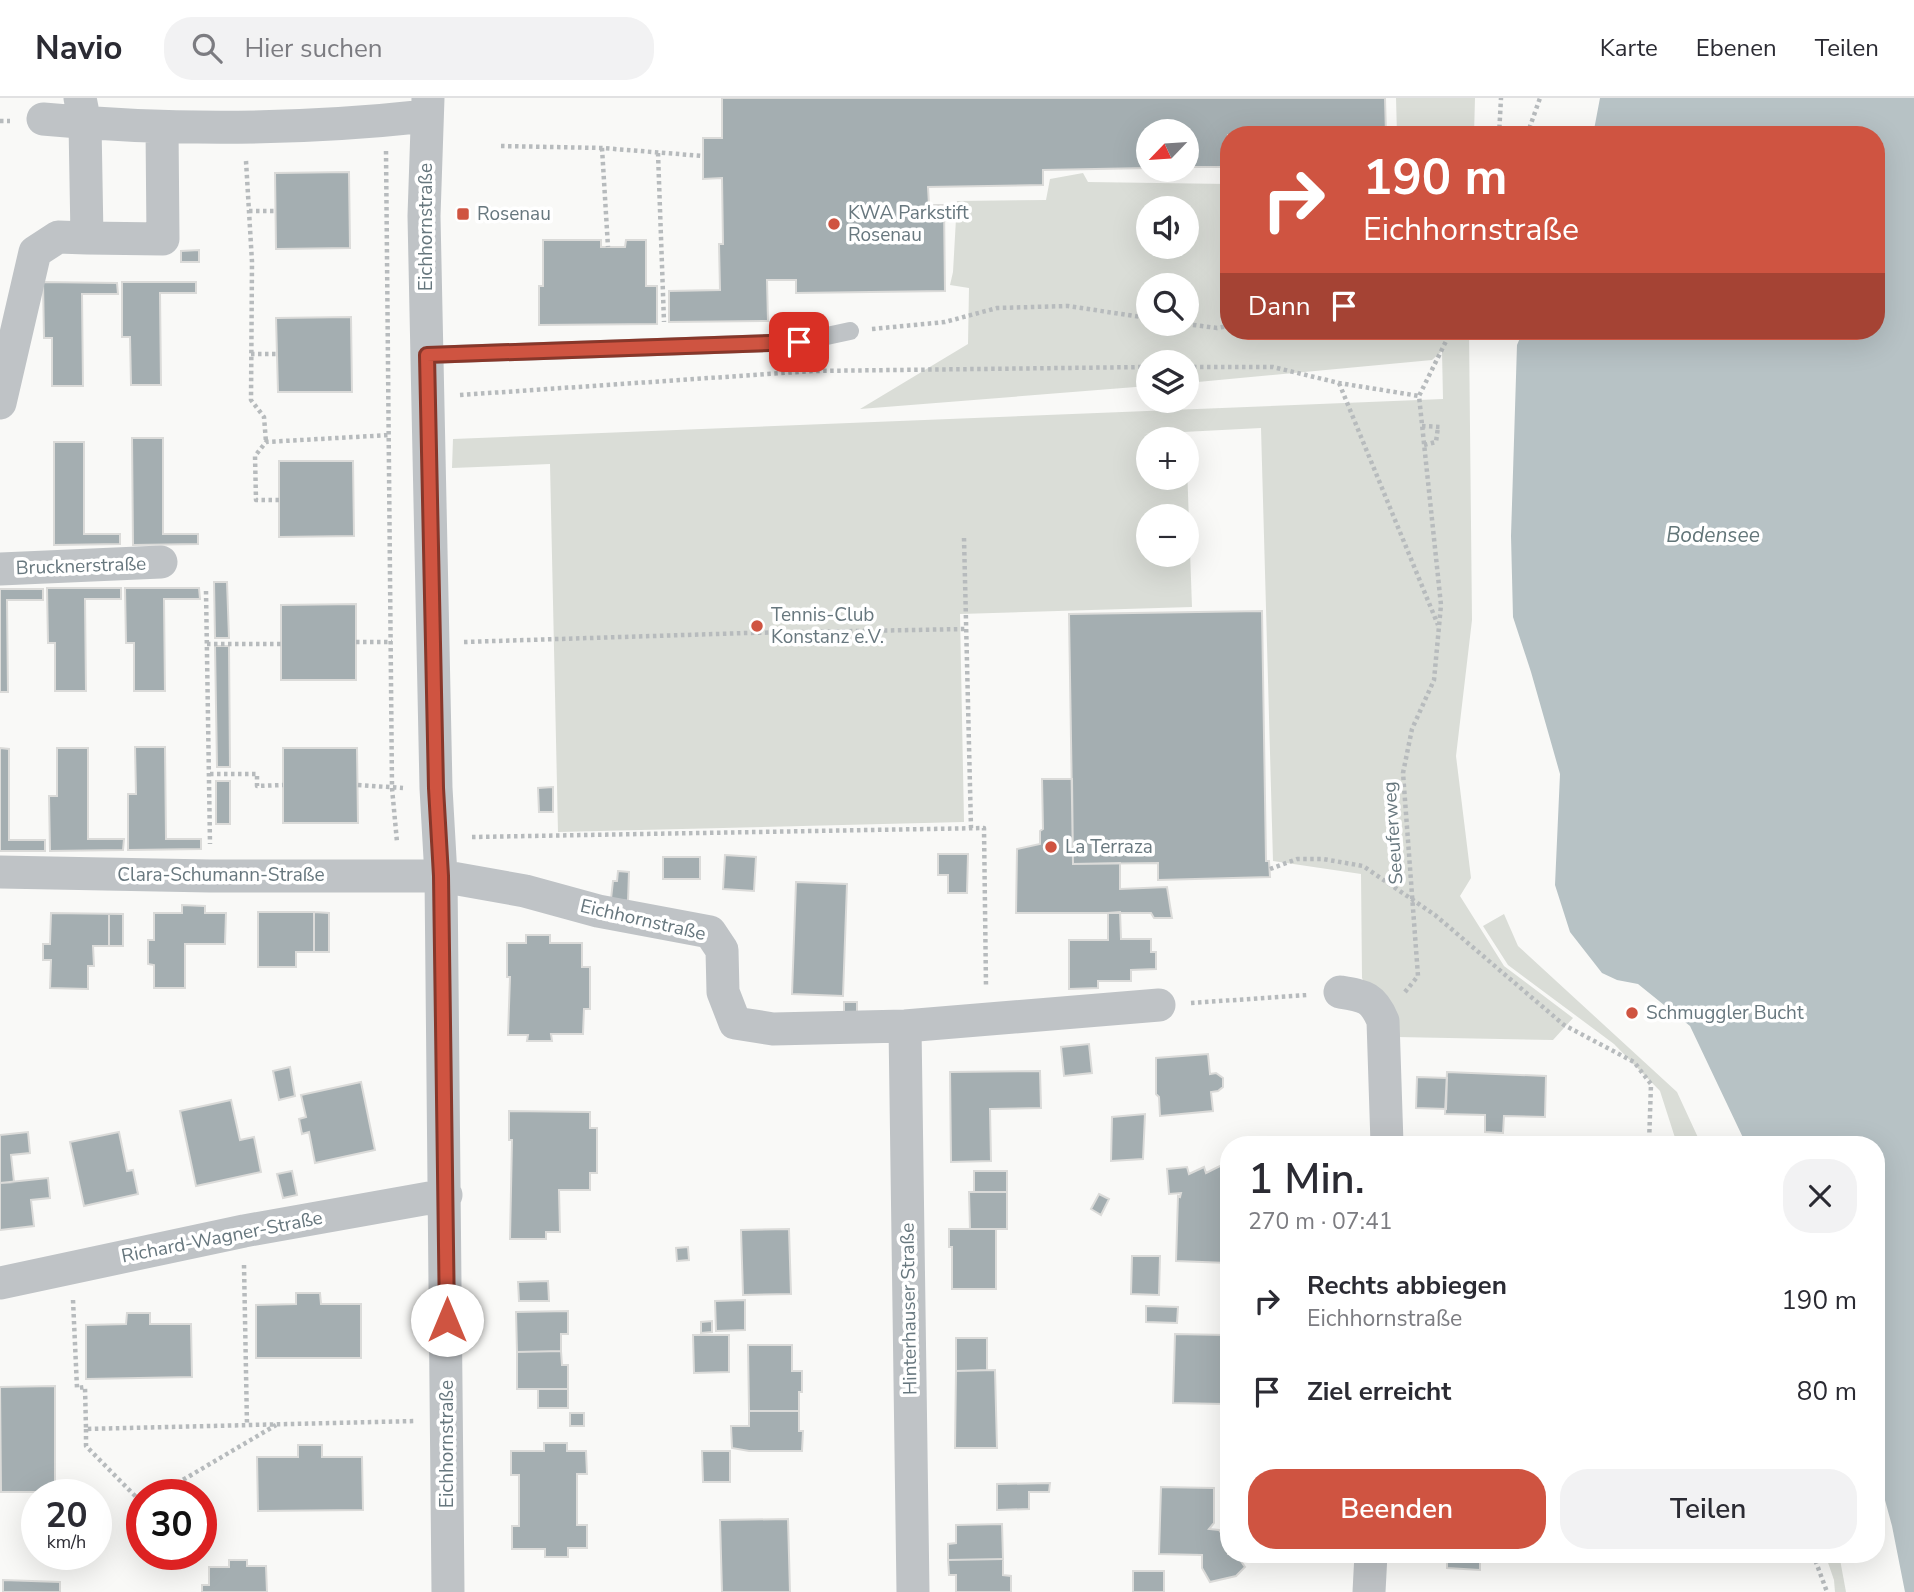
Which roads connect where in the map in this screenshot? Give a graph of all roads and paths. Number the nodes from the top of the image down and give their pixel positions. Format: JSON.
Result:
{"nodes":[{"id":1,"x":1501,"y":98,"type":"edge"},
{"id":2,"x":1539,"y":98,"type":"edge"},
{"id":3,"x":428,"y":107,"type":"edge"},
{"id":4,"x":83,"y":111,"type":"edge"},
{"id":5,"x":43,"y":119,"type":"dead end"},
{"id":6,"x":386,"y":121,"type":"junction"},
{"id":7,"x":1499,"y":126,"type":"edge"},
{"id":8,"x":1532,"y":126,"type":"edge"},
{"id":9,"x":162,"y":127,"type":"junction"},
{"id":10,"x":245,"y":128,"type":"junction"},
{"id":11,"x":501,"y":146,"type":"dead end"},
{"id":12,"x":602,"y":148,"type":"junction"},
{"id":13,"x":658,"y":153,"type":"junction"},
{"id":14,"x":703,"y":156,"type":"dead end"},
{"id":15,"x":249,"y":211,"type":"junction"},
{"id":16,"x":275,"y":211,"type":"dead end"},
{"id":17,"x":87,"y":237,"type":"junction"},
{"id":18,"x":608,"y":247,"type":"dead end"},
{"id":19,"x":1136,"y":316,"type":"edge"},
{"id":20,"x":1199,"y":326,"type":"edge"},
{"id":21,"x":1220,"y":327,"type":"edge"},
{"id":22,"x":665,"y":330,"type":"dead end"},
{"id":23,"x":850,"y":331,"type":"joint"},
{"id":24,"x":1447,"y":340,"type":"edge"},
{"id":25,"x":251,"y":354,"type":"junction"},
{"id":26,"x":277,"y":354,"type":"dead end"},
{"id":27,"x":427,"y":355,"type":"junction"},
{"id":28,"x":1136,"y":367,"type":"edge"},
{"id":29,"x":1199,"y":367,"type":"edge"},
{"id":30,"x":1339,"y":383,"type":"junction"},
{"id":31,"x":455,"y":395,"type":"dead end"},
{"id":32,"x":1419,"y":396,"type":"junction"},
{"id":33,"x":0,"y":403,"type":"edge"},
{"id":34,"x":1422,"y":426,"type":"junction"},
{"id":35,"x":429,"y":432,"type":"junction"},
{"id":36,"x":388,"y":436,"type":"junction"},
{"id":37,"x":266,"y":442,"type":"junction"},
{"id":38,"x":1424,"y":444,"type":"junction"},
{"id":39,"x":279,"y":500,"type":"dead end"},
{"id":40,"x":964,"y":538,"type":"dead end"},
{"id":41,"x":161,"y":562,"type":"dead end"},
{"id":42,"x":0,"y":569,"type":"edge"},
{"id":43,"x":206,"y":591,"type":"dead end"},
{"id":44,"x":1439,"y":627,"type":"junction"},
{"id":45,"x":967,"y":629,"type":"junction"},
{"id":46,"x":356,"y":642,"type":"dead end"},
{"id":47,"x":390,"y":642,"type":"junction"},
{"id":48,"x":434,"y":642,"type":"junction"},
{"id":49,"x":207,"y":644,"type":"junction"},
{"id":50,"x":281,"y":644,"type":"dead end"},
{"id":51,"x":210,"y":774,"type":"junction"},
{"id":52,"x":283,"y":785,"type":"dead end"},
{"id":53,"x":358,"y":785,"type":"dead end"},
{"id":54,"x":392,"y":788,"type":"junction"},
{"id":55,"x":436,"y":788,"type":"junction"},
{"id":56,"x":971,"y":828,"type":"junction"},
{"id":57,"x":464,"y":837,"type":"dead end"},
{"id":58,"x":397,"y":845,"type":"dead end"},
{"id":59,"x":1270,"y":869,"type":"dead end"},
{"id":60,"x":0,"y":872,"type":"edge"},
{"id":61,"x":210,"y":876,"type":"junction"},
{"id":62,"x":441,"y":876,"type":"junction"},
{"id":63,"x":1412,"y":899,"type":"junction"},
{"id":64,"x":1340,"y":992,"type":"joint"},
{"id":65,"x":1159,"y":1005,"type":"joint"},
{"id":66,"x":986,"y":1018,"type":"junction"},
{"id":67,"x":1383,"y":1021,"type":"junction"},
{"id":68,"x":905,"y":1026,"type":"junction"},
{"id":69,"x":1387,"y":1136,"type":"edge"},
{"id":70,"x":1649,"y":1136,"type":"edge"},
{"id":71,"x":446,"y":1195,"type":"junction"},
{"id":72,"x":244,"y":1230,"type":"junction"},
{"id":73,"x":71,"y":1267,"type":"junction"},
{"id":74,"x":0,"y":1283,"type":"edge"},
{"id":75,"x":447,"y":1421,"type":"junction"},
{"id":76,"x":247,"y":1425,"type":"junction"},
{"id":77,"x":276,"y":1425,"type":"junction"},
{"id":78,"x":86,"y":1429,"type":"junction"},
{"id":79,"x":184,"y":1479,"type":"edge"},
{"id":80,"x":126,"y":1487,"type":"edge"},
{"id":81,"x":1371,"y":1563,"type":"edge"},
{"id":82,"x":1817,"y":1563,"type":"edge"},
{"id":83,"x":448,"y":1592,"type":"edge"},
{"id":84,"x":913,"y":1592,"type":"edge"},
{"id":85,"x":1369,"y":1592,"type":"edge"},
{"id":86,"x":1827,"y":1592,"type":"edge"}],
"edges":[{"from":1,"to":7,"type":"path"},
{"from":2,"to":8,"type":"path"},
{"from":3,"to":6,"type":"street"},
{"from":3,"to":27,"type":"street","name":"Eichhornstraße"},
{"from":4,"to":5,"type":"street"},
{"from":4,"to":9,"type":"street"},
{"from":4,"to":17,"type":"street"},
{"from":6,"to":10,"type":"street"},
{"from":6,"to":36,"type":"path"},
{"from":9,"to":10,"type":"street"},
{"from":9,"to":17,"type":"street"},
{"from":10,"to":15,"type":"path"},
{"from":11,"to":12,"type":"path"},
{"from":12,"to":13,"type":"path"},
{"from":12,"to":18,"type":"path"},
{"from":13,"to":14,"type":"path"},
{"from":13,"to":22,"type":"path"},
{"from":15,"to":16,"type":"path"},
{"from":15,"to":25,"type":"path"},
{"from":17,"to":33,"type":"street"},
{"from":19,"to":23,"type":"path"},
{"from":20,"to":21,"type":"path"},
{"from":23,"to":27,"type":"lane"},
{"from":24,"to":32,"type":"path"},
{"from":25,"to":26,"type":"path"},
{"from":25,"to":37,"type":"path"},
{"from":27,"to":35,"type":"street","name":"Eichhornstraße"},
{"from":28,"to":31,"type":"path"},
{"from":29,"to":30,"type":"path"},
{"from":30,"to":32,"type":"path"},
{"from":30,"to":44,"type":"path"},
{"from":32,"to":34,"type":"path","name":"Seeuferweg"},
{"from":34,"to":38,"type":"path","name":"Seeuferweg"},
{"from":34,"to":38,"type":"path"},
{"from":35,"to":36,"type":"path"},
{"from":35,"to":48,"type":"street","name":"Eichhornstraße"},
{"from":36,"to":37,"type":"path"},
{"from":36,"to":47,"type":"path"},
{"from":37,"to":39,"type":"path"},
{"from":38,"to":44,"type":"path","name":"Seeuferweg"},
{"from":40,"to":45,"type":"path"},
{"from":41,"to":42,"type":"street","name":"Brucknerstraße"},
{"from":43,"to":49,"type":"path"},
{"from":44,"to":63,"type":"path","name":"Seeuferweg"},
{"from":45,"to":48,"type":"path"},
{"from":45,"to":56,"type":"path"},
{"from":46,"to":47,"type":"path"},
{"from":47,"to":48,"type":"path"},
{"from":47,"to":54,"type":"path"},
{"from":48,"to":55,"type":"street","name":"Eichhornstraße"},
{"from":49,"to":50,"type":"path"},
{"from":49,"to":51,"type":"path"},
{"from":51,"to":52,"type":"path"},
{"from":51,"to":61,"type":"path"},
{"from":53,"to":54,"type":"path"},
{"from":54,"to":55,"type":"path"},
{"from":54,"to":58,"type":"path"},
{"from":55,"to":62,"type":"street","name":"Eichhornstraße"},
{"from":56,"to":57,"type":"path"},
{"from":56,"to":66,"type":"path"},
{"from":59,"to":63,"type":"path"},
{"from":60,"to":61,"type":"street","name":"Clara-Schumann-Straße"},
{"from":61,"to":62,"type":"street","name":"Clara-Schumann-Straße"},
{"from":62,"to":68,"type":"street","name":"Eichhornstraße"},
{"from":62,"to":71,"type":"street","name":"Eichhornstraße"},
{"from":63,"to":67,"type":"path"},
{"from":63,"to":70,"type":"path","name":"Seeuferweg"},
{"from":64,"to":65,"type":"path"},
{"from":64,"to":67,"type":"street"},
{"from":65,"to":66,"type":"street"},
{"from":66,"to":68,"type":"street"},
{"from":67,"to":69,"type":"street"},
{"from":68,"to":84,"type":"street","name":"Hinterhauser Straße"},
{"from":71,"to":72,"type":"street","name":"Richard-Wagner-Straße"},
{"from":71,"to":75,"type":"street","name":"Eichhornstraße"},
{"from":72,"to":73,"type":"street","name":"Richard-Wagner-Straße"},
{"from":72,"to":76,"type":"path"},
{"from":73,"to":74,"type":"street","name":"Richard-Wagner-Straße"},
{"from":73,"to":78,"type":"path"},
{"from":75,"to":77,"type":"path"},
{"from":75,"to":83,"type":"street","name":"Eichhornstraße"},
{"from":76,"to":77,"type":"path"},
{"from":76,"to":78,"type":"path"},
{"from":77,"to":79,"type":"path"},
{"from":78,"to":80,"type":"path"},
{"from":81,"to":85,"type":"street"},
{"from":82,"to":86,"type":"path"}]}
